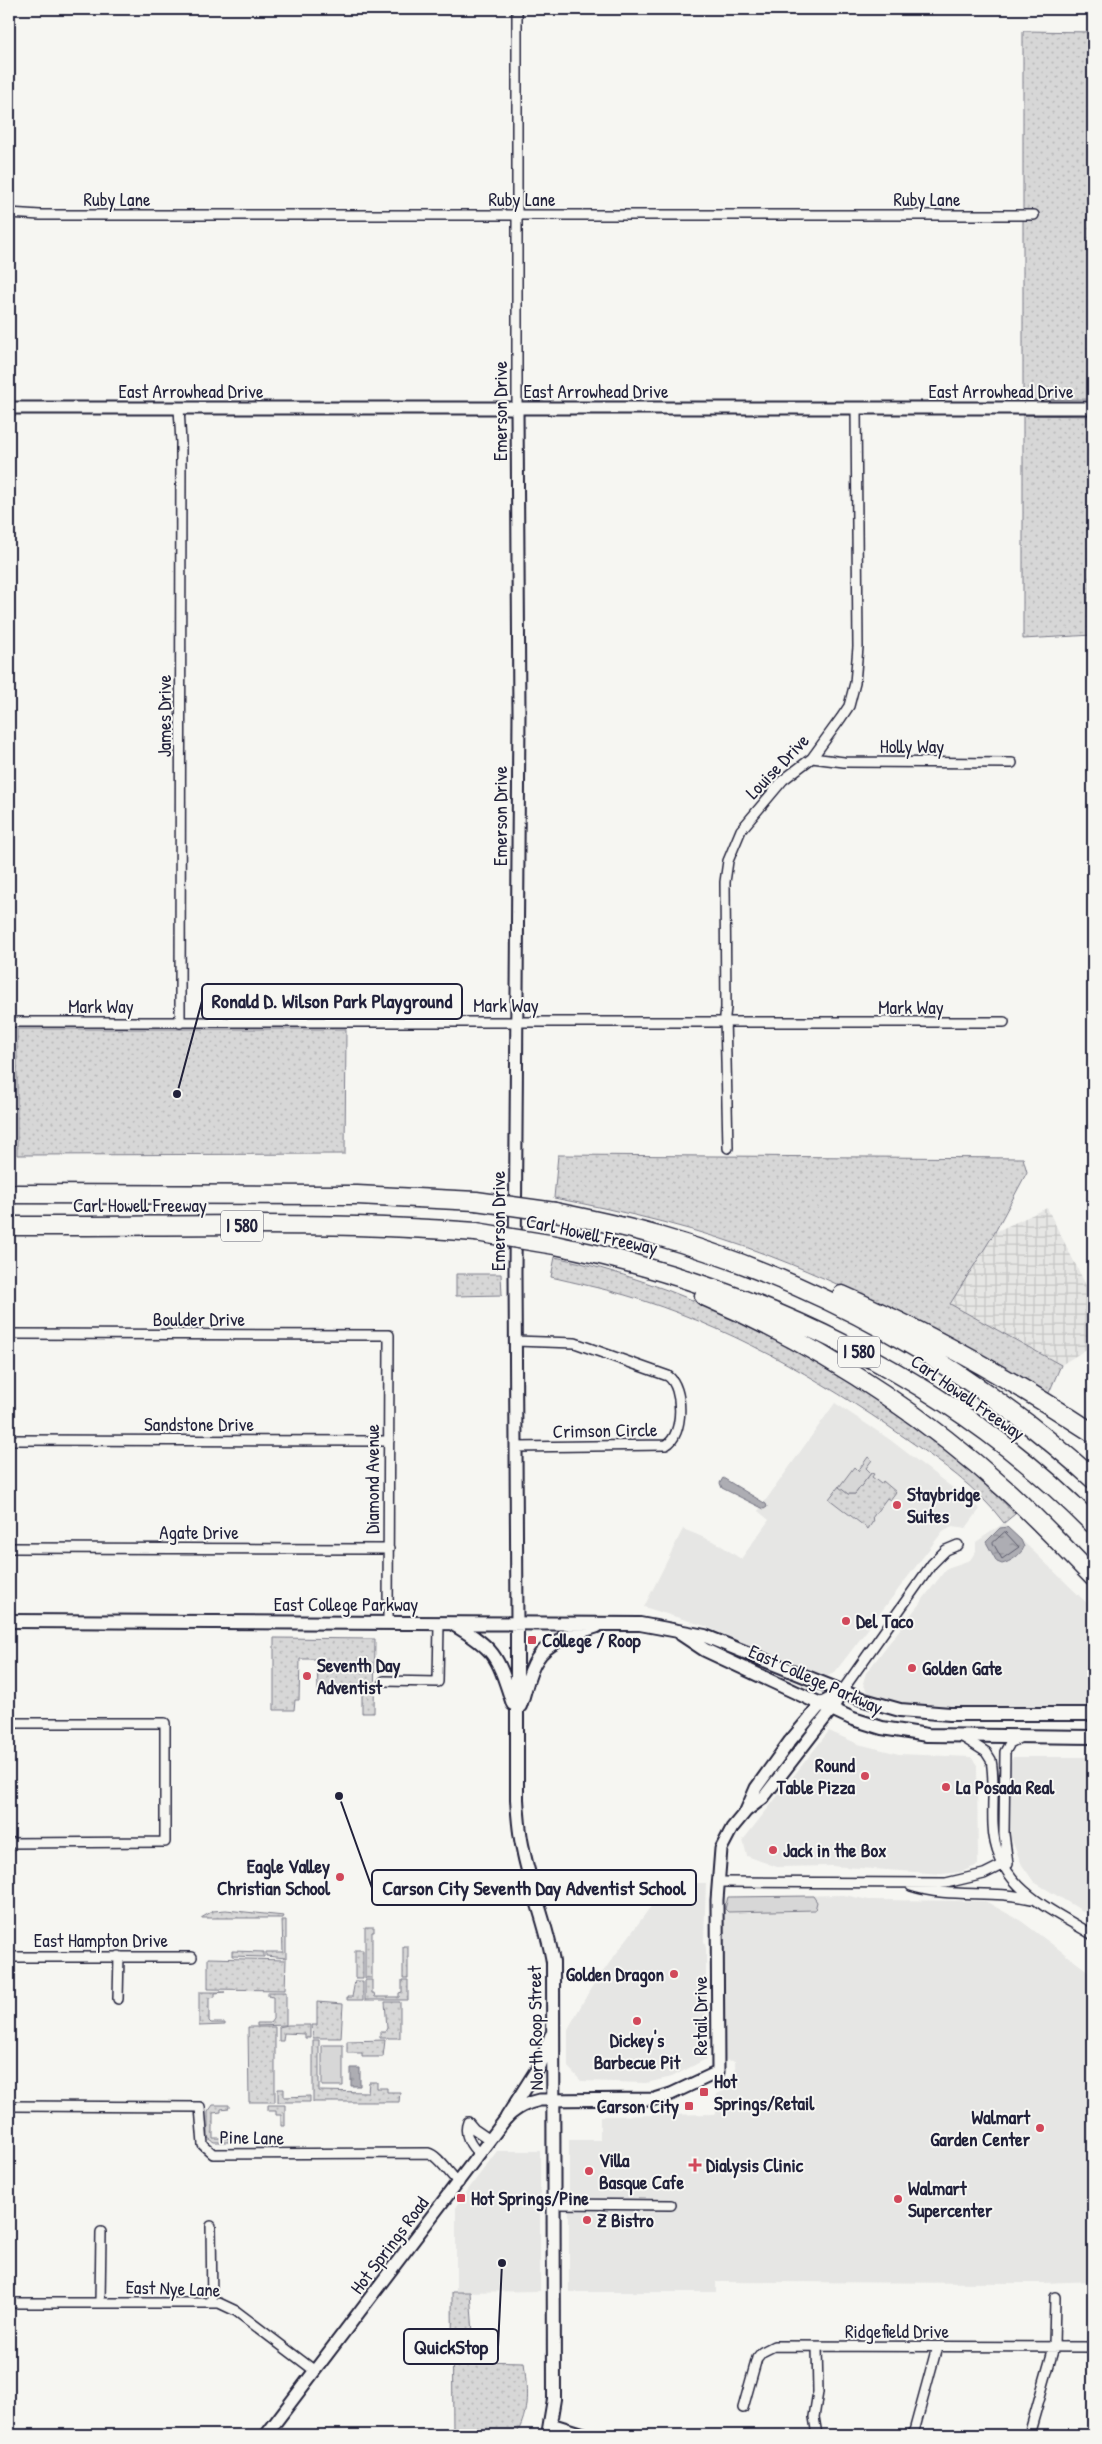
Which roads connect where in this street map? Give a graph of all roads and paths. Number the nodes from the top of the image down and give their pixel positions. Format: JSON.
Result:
{"nodes":[{"id":1,"x":517,"y":9,"type":"edge"},
{"id":2,"x":9,"y":213,"type":"edge"},
{"id":3,"x":517,"y":215,"type":"junction"},
{"id":4,"x":1034,"y":215,"type":"dead end"},
{"id":5,"x":9,"y":408,"type":"edge"},
{"id":6,"x":179,"y":408,"type":"junction"},
{"id":7,"x":517,"y":408,"type":"junction"},
{"id":8,"x":856,"y":408,"type":"junction"},
{"id":9,"x":1093,"y":408,"type":"edge"},
{"id":10,"x":812,"y":758,"type":"junction"},
{"id":11,"x":1012,"y":763,"type":"dead end"},
{"id":12,"x":516,"y":1021,"type":"junction"},
{"id":13,"x":9,"y":1022,"type":"edge"},
{"id":14,"x":1004,"y":1022,"type":"dead end"},
{"id":15,"x":180,"y":1023,"type":"junction"},
{"id":16,"x":724,"y":1023,"type":"junction"},
{"id":17,"x":728,"y":1148,"type":"dead end"},
{"id":18,"x":9,"y":1194,"type":"edge"},
{"id":19,"x":9,"y":1226,"type":"edge"},
{"id":20,"x":658,"y":1236,"type":"junction"},
{"id":21,"x":587,"y":1251,"type":"junction"},
{"id":22,"x":9,"y":1334,"type":"edge"},
{"id":23,"x":389,"y":1336,"type":"joint"},
{"id":24,"x":515,"y":1341,"type":"junction"},
{"id":25,"x":1093,"y":1434,"type":"edge"},
{"id":26,"x":9,"y":1440,"type":"edge"},
{"id":27,"x":388,"y":1441,"type":"junction"},
{"id":28,"x":516,"y":1446,"type":"junction"},
{"id":29,"x":1093,"y":1479,"type":"edge"},
{"id":30,"x":1093,"y":1524,"type":"edge"},
{"id":31,"x":958,"y":1545,"type":"dead end"},
{"id":32,"x":9,"y":1548,"type":"edge"},
{"id":33,"x":388,"y":1549,"type":"junction"},
{"id":34,"x":1093,"y":1577,"type":"edge"},
{"id":35,"x":9,"y":1621,"type":"edge"},
{"id":36,"x":388,"y":1623,"type":"junction"},
{"id":37,"x":439,"y":1623,"type":"junction"},
{"id":38,"x":452,"y":1623,"type":"junction"},
{"id":39,"x":517,"y":1623,"type":"junction"},
{"id":40,"x":602,"y":1623,"type":"junction"},
{"id":41,"x":682,"y":1634,"type":"junction"},
{"id":42,"x":384,"y":1682,"type":"dead end"},
{"id":43,"x":842,"y":1692,"type":"junction"},
{"id":44,"x":827,"y":1706,"type":"junction"},
{"id":45,"x":1093,"y":1714,"type":"edge"},
{"id":46,"x":517,"y":1716,"type":"junction"},
{"id":47,"x":9,"y":1722,"type":"edge"},
{"id":48,"x":961,"y":1736,"type":"junction"},
{"id":49,"x":1023,"y":1736,"type":"junction"},
{"id":50,"x":1093,"y":1736,"type":"edge"},
{"id":51,"x":9,"y":1843,"type":"edge"},
{"id":52,"x":1004,"y":1862,"type":"junction"},
{"id":53,"x":718,"y":1882,"type":"junction"},
{"id":54,"x":903,"y":1883,"type":"junction"},
{"id":55,"x":1033,"y":1899,"type":"junction"},
{"id":56,"x":1093,"y":1935,"type":"edge"},
{"id":57,"x":9,"y":1956,"type":"edge"},
{"id":58,"x":119,"y":1956,"type":"junction"},
{"id":59,"x":192,"y":1957,"type":"dead end"},
{"id":60,"x":118,"y":1999,"type":"dead end"},
{"id":61,"x":554,"y":2029,"type":"junction"},
{"id":62,"x":555,"y":2100,"type":"junction"},
{"id":63,"x":9,"y":2106,"type":"edge"},
{"id":64,"x":507,"y":2117,"type":"junction"},
{"id":65,"x":490,"y":2140,"type":"junction"},
{"id":66,"x":480,"y":2154,"type":"junction"},
{"id":67,"x":459,"y":2183,"type":"junction"},
{"id":68,"x":555,"y":2204,"type":"junction"},
{"id":69,"x":671,"y":2205,"type":"dead end"},
{"id":70,"x":211,"y":2226,"type":"dead end"},
{"id":71,"x":101,"y":2232,"type":"dead end"},
{"id":72,"x":1055,"y":2297,"type":"dead end"},
{"id":73,"x":9,"y":2303,"type":"edge"},
{"id":74,"x":100,"y":2303,"type":"junction"},
{"id":75,"x":212,"y":2303,"type":"junction"},
{"id":76,"x":817,"y":2347,"type":"junction"},
{"id":77,"x":938,"y":2347,"type":"junction"},
{"id":78,"x":1054,"y":2347,"type":"junction"},
{"id":79,"x":1093,"y":2347,"type":"edge"},
{"id":80,"x":315,"y":2371,"type":"junction"},
{"id":81,"x":743,"y":2408,"type":"dead end"},
{"id":82,"x":550,"y":2430,"type":"edge"},
{"id":83,"x":266,"y":2435,"type":"edge"},
{"id":84,"x":586,"y":2435,"type":"edge"},
{"id":85,"x":817,"y":2435,"type":"edge"},
{"id":86,"x":914,"y":2435,"type":"edge"},
{"id":87,"x":1029,"y":2435,"type":"edge"}],
"edges":[{"from":1,"to":3,"type":"street","name":"Emerson Drive"},
{"from":2,"to":3,"type":"street","name":"Ruby Lane"},
{"from":3,"to":4,"type":"street","name":"Ruby Lane"},
{"from":3,"to":7,"type":"street","name":"Emerson Drive"},
{"from":5,"to":6,"type":"street","name":"East Arrowhead Drive"},
{"from":6,"to":7,"type":"street","name":"East Arrowhead Drive"},
{"from":6,"to":15,"type":"street","name":"James Drive"},
{"from":7,"to":8,"type":"street","name":"East Arrowhead Drive"},
{"from":7,"to":12,"type":"street","name":"Emerson Drive"},
{"from":8,"to":9,"type":"street","name":"East Arrowhead Drive"},
{"from":8,"to":10,"type":"street","name":"Louise Drive"},
{"from":10,"to":11,"type":"street","name":"Holly Way"},
{"from":10,"to":16,"type":"street","name":"Louise Drive"},
{"from":12,"to":15,"type":"street","name":"Mark Way"},
{"from":12,"to":16,"type":"street","name":"Mark Way"},
{"from":12,"to":24,"type":"street","name":"Emerson Drive"},
{"from":13,"to":15,"type":"street","name":"Mark Way"},
{"from":14,"to":16,"type":"street","name":"Mark Way"},
{"from":16,"to":17,"type":"street","name":"Louise Drive"},
{"from":18,"to":20,"type":"highway","name":"Carl Howell Freeway","number":"I 580","bridge":true},
{"from":19,"to":21,"type":"highway","name":"Carl Howell Freeway","number":"I 580","bridge":true},
{"from":20,"to":25,"type":"highway"},
{"from":20,"to":29,"type":"highway","name":"Carl Howell Freeway","number":"I 580"},
{"from":21,"to":30,"type":"highway","name":"Carl Howell Freeway","number":"I 580"},
{"from":21,"to":34,"type":"highway"},
{"from":22,"to":23,"type":"street","name":"Boulder Drive"},
{"from":23,"to":27,"type":"street","name":"Diamond Avenue"},
{"from":24,"to":28,"type":"street","name":"Emerson Drive"},
{"from":24,"to":28,"type":"street","name":"Crimson Circle"},
{"from":26,"to":27,"type":"street","name":"Sandstone Drive"},
{"from":27,"to":33,"type":"street","name":"Diamond Avenue"},
{"from":28,"to":39,"type":"street","name":"Emerson Drive"},
{"from":31,"to":43,"type":"street"},
{"from":32,"to":33,"type":"street","name":"Agate Drive"},
{"from":33,"to":36,"type":"street","name":"Diamond Avenue"},
{"from":35,"to":36,"type":"main road","name":"East College Parkway"},
{"from":36,"to":37,"type":"main road","name":"East College Parkway"},
{"from":37,"to":38,"type":"main road","name":"East College Parkway"},
{"from":37,"to":42,"type":"street"},
{"from":38,"to":39,"type":"main road","name":"East College Parkway"},
{"from":38,"to":46,"type":"main road"},
{"from":39,"to":40,"type":"main road","name":"East College Parkway"},
{"from":39,"to":46,"type":"main road","name":"North Roop Street"},
{"from":40,"to":41,"type":"main road","name":"East College Parkway"},
{"from":40,"to":46,"type":"main road"},
{"from":41,"to":43,"type":"main road","name":"East College Parkway"},
{"from":41,"to":44,"type":"main road","name":"East College Parkway"},
{"from":43,"to":44,"type":"street","name":"Retail Drive"},
{"from":43,"to":45,"type":"main road","name":"East College Parkway"},
{"from":44,"to":48,"type":"main road","name":"East College Parkway"},
{"from":44,"to":53,"type":"street","name":"Retail Drive"},
{"from":46,"to":61,"type":"main road","name":"North Roop Street"},
{"from":47,"to":51,"type":"street"},
{"from":48,"to":49,"type":"main road","name":"East College Parkway"},
{"from":48,"to":52,"type":"street"},
{"from":49,"to":50,"type":"main road","name":"East College Parkway"},
{"from":49,"to":52,"type":"street"},
{"from":52,"to":54,"type":"street"},
{"from":52,"to":55,"type":"street"},
{"from":53,"to":54,"type":"street"},
{"from":53,"to":62,"type":"street","name":"Retail Drive"},
{"from":54,"to":55,"type":"street"},
{"from":55,"to":56,"type":"street"},
{"from":57,"to":58,"type":"street","name":"East Hampton Drive"},
{"from":58,"to":59,"type":"street","name":"East Hampton Drive"},
{"from":58,"to":60,"type":"street"},
{"from":61,"to":62,"type":"main road","name":"North Roop Street"},
{"from":61,"to":64,"type":"main road"},
{"from":62,"to":64,"type":"street","name":"Hot Springs Road"},
{"from":62,"to":68,"type":"main road","name":"North Roop Street"},
{"from":63,"to":67,"type":"street","name":"Pine Lane"},
{"from":64,"to":65,"type":"street","name":"Hot Springs Road"},
{"from":65,"to":66,"type":"street","name":"Hot Springs Road"},
{"from":65,"to":66,"type":"street"},
{"from":66,"to":67,"type":"street","name":"Hot Springs Road"},
{"from":67,"to":80,"type":"street","name":"Hot Springs Road"},
{"from":68,"to":69,"type":"street"},
{"from":68,"to":82,"type":"main road","name":"North Roop Street"},
{"from":70,"to":75,"type":"street"},
{"from":71,"to":74,"type":"street"},
{"from":72,"to":78,"type":"street"},
{"from":73,"to":74,"type":"street","name":"East Nye Lane"},
{"from":74,"to":75,"type":"street","name":"East Nye Lane"},
{"from":75,"to":80,"type":"street","name":"East Nye Lane"},
{"from":76,"to":77,"type":"street","name":"Ridgefield Drive"},
{"from":76,"to":81,"type":"street","name":"Ridgefield Drive"},
{"from":76,"to":85,"type":"street"},
{"from":77,"to":78,"type":"street","name":"Ridgefield Drive"},
{"from":77,"to":86,"type":"street"},
{"from":78,"to":79,"type":"street","name":"Ridgefield Drive"},
{"from":78,"to":87,"type":"street"},
{"from":80,"to":83,"type":"street","name":"Hot Springs Road"},
{"from":82,"to":84,"type":"street"}]}
